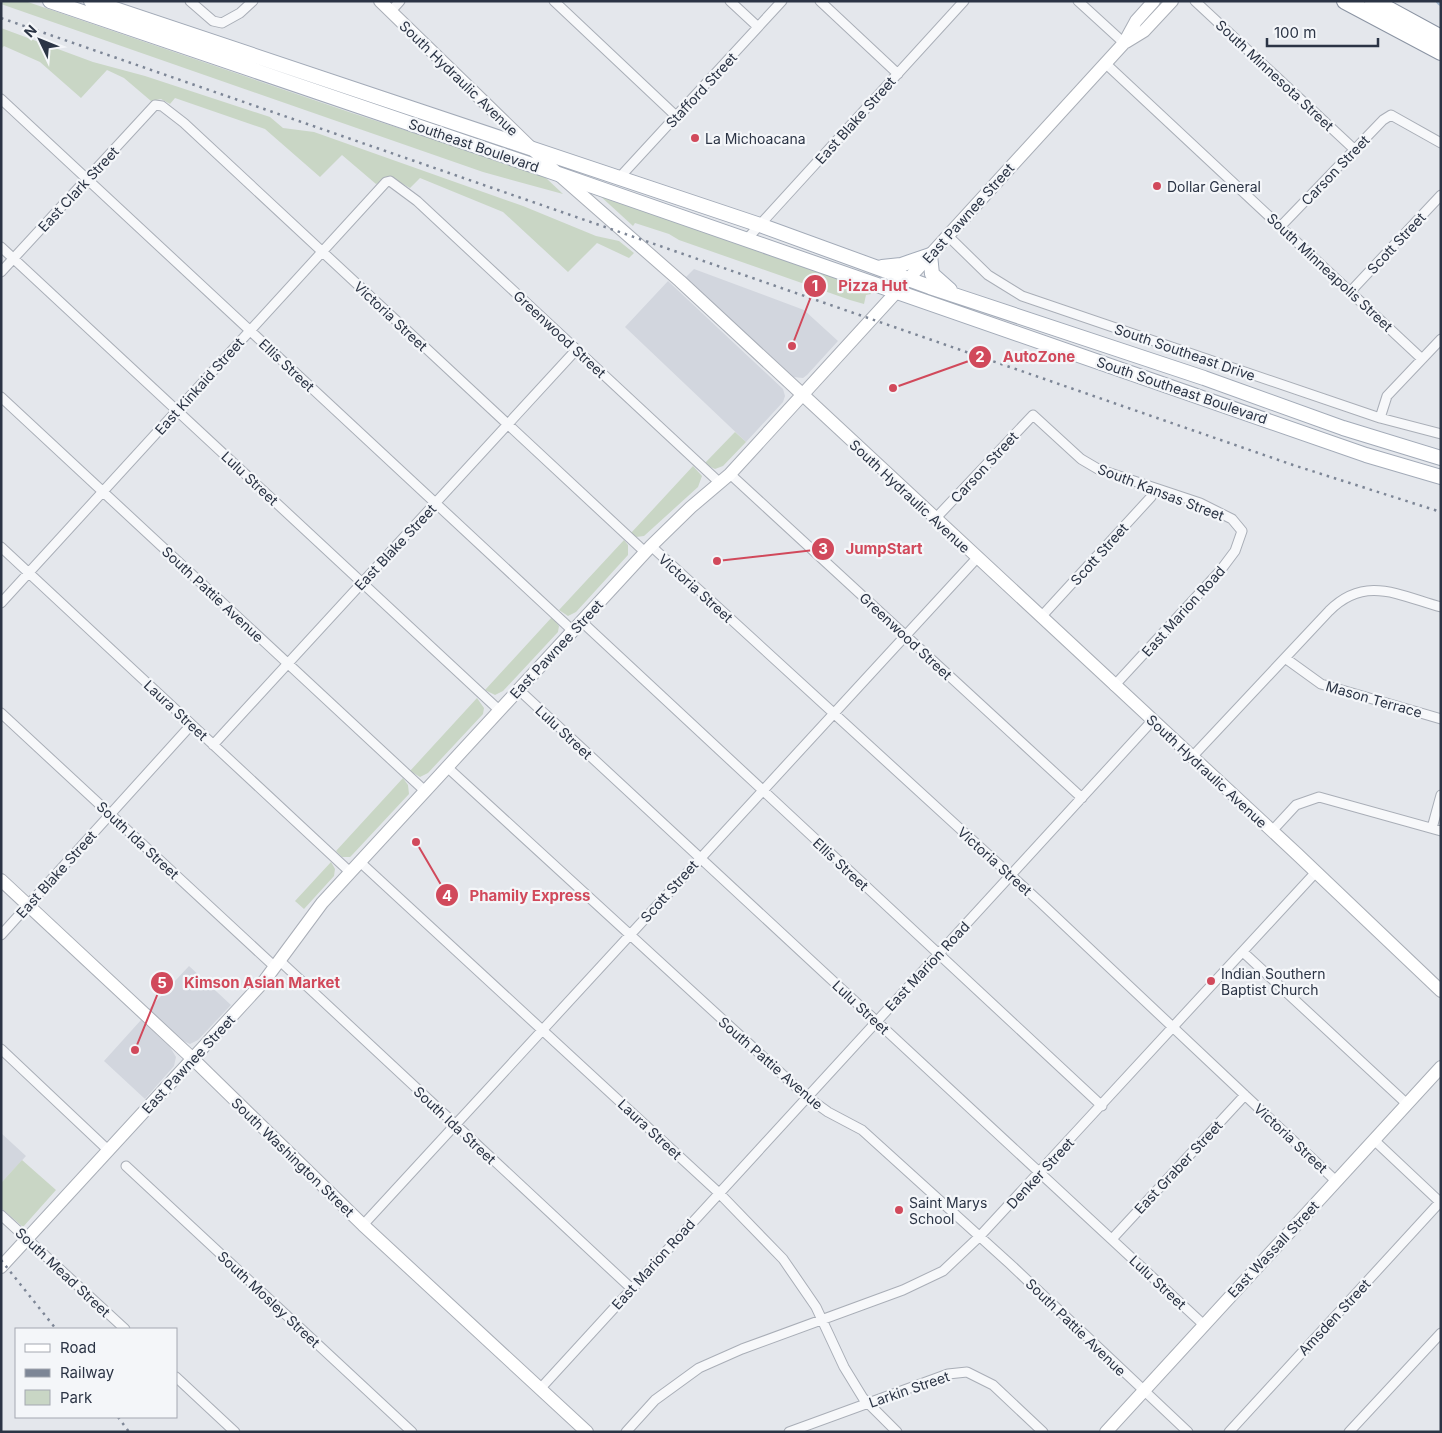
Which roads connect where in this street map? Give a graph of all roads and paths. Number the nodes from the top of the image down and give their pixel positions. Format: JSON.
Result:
{"nodes":[{"id":1,"x":50,"y":1,"type":"edge"},
{"id":2,"x":91,"y":1,"type":"edge"},
{"id":3,"x":190,"y":1,"type":"edge"},
{"id":4,"x":252,"y":1,"type":"edge"},
{"id":5,"x":380,"y":1,"type":"edge"},
{"id":6,"x":400,"y":1,"type":"edge"},
{"id":7,"x":554,"y":1,"type":"edge"},
{"id":8,"x":730,"y":1,"type":"edge"},
{"id":9,"x":782,"y":1,"type":"edge"},
{"id":10,"x":820,"y":1,"type":"edge"},
{"id":11,"x":964,"y":1,"type":"edge"},
{"id":12,"x":1078,"y":1,"type":"edge"},
{"id":13,"x":1154,"y":1,"type":"edge"},
{"id":14,"x":1172,"y":1,"type":"edge"},
{"id":15,"x":1195,"y":1,"type":"edge"},
{"id":16,"x":1345,"y":1,"type":"edge"},
{"id":17,"x":1373,"y":1,"type":"edge"},
{"id":18,"x":391,"y":11,"type":"junction"},
{"id":19,"x":758,"y":27,"type":"junction"},
{"id":20,"x":1441,"y":38,"type":"edge"},
{"id":21,"x":1124,"y":43,"type":"junction"},
{"id":22,"x":1441,"y":52,"type":"edge"},
{"id":23,"x":1105,"y":63,"type":"junction"},
{"id":24,"x":898,"y":74,"type":"junction"},
{"id":25,"x":1,"y":98,"type":"edge"},
{"id":26,"x":156,"y":105,"type":"joint"},
{"id":27,"x":676,"y":116,"type":"junction"},
{"id":28,"x":1441,"y":143,"type":"edge"},
{"id":29,"x":533,"y":149,"type":"junction"},
{"id":30,"x":1354,"y":150,"type":"junction"},
{"id":31,"x":558,"y":174,"type":"junction"},
{"id":32,"x":88,"y":178,"type":"junction"},
{"id":33,"x":619,"y":178,"type":"junction"},
{"id":34,"x":399,"y":187,"type":"joint"},
{"id":35,"x":1441,"y":195,"type":"edge"},
{"id":36,"x":760,"y":225,"type":"junction"},
{"id":37,"x":1281,"y":226,"type":"junction"},
{"id":38,"x":947,"y":235,"type":"junction"},
{"id":39,"x":746,"y":240,"type":"junction"},
{"id":40,"x":1,"y":247,"type":"edge"},
{"id":41,"x":322,"y":251,"type":"junction"},
{"id":42,"x":930,"y":255,"type":"junction"},
{"id":43,"x":14,"y":259,"type":"junction"},
{"id":44,"x":876,"y":267,"type":"junction"},
{"id":45,"x":1,"y":272,"type":"edge"},
{"id":46,"x":908,"y":279,"type":"junction"},
{"id":47,"x":896,"y":291,"type":"junction"},
{"id":48,"x":1351,"y":291,"type":"junction"},
{"id":49,"x":959,"y":296,"type":"junction"},
{"id":50,"x":250,"y":330,"type":"junction"},
{"id":51,"x":1441,"y":339,"type":"edge"},
{"id":52,"x":576,"y":350,"type":"junction"},
{"id":53,"x":1422,"y":359,"type":"junction"},
{"id":54,"x":803,"y":395,"type":"junction"},
{"id":55,"x":1,"y":397,"type":"edge"},
{"id":56,"x":177,"y":410,"type":"junction"},
{"id":57,"x":1033,"y":415,"type":"joint"},
{"id":58,"x":1380,"y":418,"type":"junction"},
{"id":59,"x":507,"y":425,"type":"junction"},
{"id":60,"x":1441,"y":434,"type":"edge"},
{"id":61,"x":1441,"y":458,"type":"edge"},
{"id":62,"x":730,"y":474,"type":"junction"},
{"id":63,"x":1441,"y":477,"type":"edge"},
{"id":64,"x":720,"y":483,"type":"junction"},
{"id":65,"x":1154,"y":488,"type":"junction"},
{"id":66,"x":103,"y":491,"type":"junction"},
{"id":67,"x":436,"y":502,"type":"junction"},
{"id":68,"x":935,"y":519,"type":"junction"},
{"id":69,"x":1242,"y":531,"type":"joint"},
{"id":70,"x":1,"y":547,"type":"edge"},
{"id":71,"x":648,"y":549,"type":"junction"},
{"id":72,"x":977,"y":558,"type":"junction"},
{"id":73,"x":29,"y":573,"type":"junction"},
{"id":74,"x":362,"y":583,"type":"junction"},
{"id":75,"x":1,"y":603,"type":"edge"},
{"id":76,"x":1441,"y":607,"type":"edge"},
{"id":77,"x":1041,"y":618,"type":"junction"},
{"id":78,"x":577,"y":626,"type":"junction"},
{"id":79,"x":905,"y":635,"type":"junction"},
{"id":80,"x":1285,"y":658,"type":"junction"},
{"id":81,"x":288,"y":663,"type":"junction"},
{"id":82,"x":1114,"y":686,"type":"junction"},
{"id":83,"x":518,"y":690,"type":"junction"},
{"id":84,"x":499,"y":710,"type":"junction"},
{"id":85,"x":1,"y":713,"type":"edge"},
{"id":86,"x":833,"y":713,"type":"junction"},
{"id":87,"x":1441,"y":718,"type":"edge"},
{"id":88,"x":1152,"y":721,"type":"junction"},
{"id":89,"x":191,"y":725,"type":"junction"},
{"id":90,"x":213,"y":745,"type":"junction"},
{"id":91,"x":1192,"y":757,"type":"junction"},
{"id":92,"x":447,"y":767,"type":"junction"},
{"id":93,"x":762,"y":790,"type":"junction"},
{"id":94,"x":425,"y":791,"type":"junction"},
{"id":95,"x":1441,"y":795,"type":"edge"},
{"id":96,"x":1082,"y":798,"type":"junction"},
{"id":97,"x":110,"y":814,"type":"junction"},
{"id":98,"x":1436,"y":830,"type":"edge"},
{"id":99,"x":1272,"y":831,"type":"junction"},
{"id":100,"x":701,"y":857,"type":"junction"},
{"id":101,"x":360,"y":862,"type":"junction"},
{"id":102,"x":350,"y":872,"type":"junction"},
{"id":103,"x":1316,"y":872,"type":"junction"},
{"id":104,"x":1010,"y":876,"type":"junction"},
{"id":105,"x":1,"y":880,"type":"edge"},
{"id":106,"x":28,"y":905,"type":"junction"},
{"id":107,"x":1,"y":935,"type":"edge"},
{"id":108,"x":629,"y":936,"type":"junction"},
{"id":109,"x":1243,"y":952,"type":"junction"},
{"id":110,"x":938,"y":954,"type":"junction"},
{"id":111,"x":277,"y":964,"type":"junction"},
{"id":112,"x":1441,"y":991,"type":"edge"},
{"id":113,"x":877,"y":1021,"type":"junction"},
{"id":114,"x":1174,"y":1028,"type":"junction"},
{"id":115,"x":543,"y":1030,"type":"junction"},
{"id":116,"x":1,"y":1049,"type":"edge"},
{"id":117,"x":193,"y":1060,"type":"junction"},
{"id":118,"x":1441,"y":1068,"type":"edge"},
{"id":119,"x":1245,"y":1095,"type":"junction"},
{"id":120,"x":807,"y":1097,"type":"junction"},
{"id":121,"x":1407,"y":1104,"type":"junction"},
{"id":122,"x":1102,"y":1106,"type":"junction"},
{"id":123,"x":456,"y":1126,"type":"junction"},
{"id":124,"x":1374,"y":1140,"type":"junction"},
{"id":125,"x":108,"y":1150,"type":"junction"},
{"id":126,"x":126,"y":1166,"type":"dead end"},
{"id":127,"x":1040,"y":1172,"type":"junction"},
{"id":128,"x":1336,"y":1181,"type":"junction"},
{"id":129,"x":719,"y":1193,"type":"junction"},
{"id":130,"x":1440,"y":1203,"type":"edge"},
{"id":131,"x":1,"y":1215,"type":"edge"},
{"id":132,"x":363,"y":1226,"type":"junction"},
{"id":133,"x":980,"y":1236,"type":"junction"},
{"id":134,"x":27,"y":1238,"type":"junction"},
{"id":135,"x":1112,"y":1239,"type":"junction"},
{"id":136,"x":1,"y":1267,"type":"edge"},
{"id":137,"x":632,"y":1288,"type":"junction"},
{"id":138,"x":822,"y":1319,"type":"junction"},
{"id":139,"x":1204,"y":1325,"type":"junction"},
{"id":140,"x":124,"y":1328,"type":"edge"},
{"id":141,"x":1441,"y":1333,"type":"edge"},
{"id":142,"x":178,"y":1379,"type":"edge"},
{"id":143,"x":540,"y":1389,"type":"junction"},
{"id":144,"x":1143,"y":1390,"type":"junction"},
{"id":145,"x":867,"y":1403,"type":"junction"},
{"id":146,"x":235,"y":1432,"type":"edge"},
{"id":147,"x":412,"y":1432,"type":"edge"},
{"id":148,"x":587,"y":1432,"type":"edge"},
{"id":149,"x":626,"y":1432,"type":"edge"},
{"id":150,"x":789,"y":1432,"type":"edge"},
{"id":151,"x":897,"y":1432,"type":"edge"},
{"id":152,"x":1043,"y":1432,"type":"edge"},
{"id":153,"x":1106,"y":1432,"type":"edge"},
{"id":154,"x":1188,"y":1432,"type":"edge"},
{"id":155,"x":1228,"y":1432,"type":"edge"},
{"id":156,"x":1349,"y":1432,"type":"edge"}],
"edges":[{"from":1,"to":31,"type":"main road","name":"Southeast Boulevard"},
{"from":2,"to":29,"type":"main road","name":"Southeast Boulevard"},
{"from":3,"to":4,"type":"street"},
{"from":5,"to":18,"type":"street","name":"South Hydraulic Avenue"},
{"from":6,"to":18,"type":"street"},
{"from":7,"to":27,"type":"street"},
{"from":8,"to":19,"type":"street"},
{"from":9,"to":19,"type":"street","name":"Stafford Street"},
{"from":10,"to":24,"type":"street"},
{"from":11,"to":24,"type":"street","name":"East Blake Street"},
{"from":12,"to":21,"type":"street"},
{"from":13,"to":21,"type":"street","name":"East Pawnee Street"},
{"from":14,"to":21,"type":"street","name":"East Pawnee Street"},
{"from":15,"to":30,"type":"street","name":"South Minnesota Street"},
{"from":16,"to":22,"type":"highway"},
{"from":17,"to":20,"type":"highway"},
{"from":18,"to":29,"type":"street","name":"South Hydraulic Avenue"},
{"from":19,"to":27,"type":"street","name":"Stafford Street"},
{"from":21,"to":23,"type":"street","name":"East Pawnee Street"},
{"from":23,"to":37,"type":"street","name":"South Minneapolis Street"},
{"from":23,"to":38,"type":"street","name":"East Pawnee Street"},
{"from":24,"to":36,"type":"street","name":"East Blake Street"},
{"from":25,"to":32,"type":"street","name":"Ellis Street"},
{"from":26,"to":32,"type":"street","name":"East Clark Street"},
{"from":26,"to":41,"type":"street","name":"Victoria Street"},
{"from":27,"to":33,"type":"street","name":"Stafford Street"},
{"from":28,"to":30,"type":"street","name":"Carson Street"},
{"from":29,"to":31,"type":"street","name":"South Hydraulic Avenue"},
{"from":29,"to":33,"type":"main road","name":"Southeast Boulevard"},
{"from":30,"to":37,"type":"street","name":"Carson Street"},
{"from":31,"to":39,"type":"main road","name":"Southeast Boulevard"},
{"from":31,"to":54,"type":"street","name":"South Hydraulic Avenue"},
{"from":32,"to":43,"type":"street","name":"East Clark Street"},
{"from":32,"to":50,"type":"street","name":"Ellis Street"},
{"from":33,"to":36,"type":"main road","name":"Southeast Boulevard"},
{"from":34,"to":41,"type":"street","name":"East Kinkaid Street"},
{"from":34,"to":52,"type":"street","name":"Greenwood Street"},
{"from":35,"to":48,"type":"street","name":"Scott Street"},
{"from":36,"to":39,"type":"street","name":"East Blake Street"},
{"from":36,"to":44,"type":"main road","name":"Southeast Boulevard"},
{"from":37,"to":48,"type":"street","name":"South Minneapolis Street"},
{"from":38,"to":42,"type":"street","name":"East Pawnee Street"},
{"from":38,"to":58,"type":"street","name":"South Southeast Drive"},
{"from":39,"to":47,"type":"main road","name":"Southeast Boulevard"},
{"from":40,"to":43,"type":"street","name":"Lulu Street"},
{"from":41,"to":50,"type":"street","name":"East Kinkaid Street"},
{"from":41,"to":59,"type":"street","name":"Victoria Street"},
{"from":42,"to":44,"type":"main road"},
{"from":42,"to":46,"type":"street","name":"East Pawnee Street"},
{"from":42,"to":49,"type":"main road"},
{"from":43,"to":45,"type":"street","name":"East Clark Street"},
{"from":43,"to":56,"type":"street","name":"Lulu Street"},
{"from":44,"to":46,"type":"main road","name":"Southeast Boulevard"},
{"from":46,"to":47,"type":"street","name":"East Pawnee Street"},
{"from":46,"to":49,"type":"main road","name":"South Southeast Boulevard"},
{"from":47,"to":54,"type":"street","name":"East Pawnee Street"},
{"from":47,"to":63,"type":"main road","name":"South Southeast Boulevard"},
{"from":48,"to":53,"type":"street","name":"South Minneapolis Street"},
{"from":49,"to":61,"type":"main road","name":"South Southeast Boulevard"},
{"from":50,"to":56,"type":"street","name":"East Kinkaid Street"},
{"from":50,"to":67,"type":"street","name":"Ellis Street"},
{"from":51,"to":53,"type":"street"},
{"from":52,"to":59,"type":"street","name":"East Blake Street"},
{"from":52,"to":64,"type":"street","name":"Greenwood Street"},
{"from":53,"to":58,"type":"street"},
{"from":54,"to":62,"type":"street","name":"East Pawnee Street"},
{"from":54,"to":68,"type":"street","name":"South Hydraulic Avenue"},
{"from":55,"to":66,"type":"street","name":"South Pattie Avenue"},
{"from":56,"to":66,"type":"street","name":"East Kinkaid Street"},
{"from":56,"to":74,"type":"street","name":"Lulu Street"},
{"from":57,"to":65,"type":"street","name":"South Kansas Street"},
{"from":57,"to":68,"type":"street","name":"Carson Street"},
{"from":58,"to":60,"type":"street","name":"South Southeast Drive"},
{"from":59,"to":67,"type":"street","name":"East Blake Street"},
{"from":59,"to":71,"type":"street","name":"Victoria Street"},
{"from":62,"to":64,"type":"street","name":"East Pawnee Street"},
{"from":62,"to":79,"type":"street","name":"Greenwood Street"},
{"from":64,"to":71,"type":"street","name":"East Pawnee Street"},
{"from":65,"to":69,"type":"street","name":"South Kansas Street"},
{"from":65,"to":77,"type":"street","name":"Scott Street"},
{"from":66,"to":73,"type":"street","name":"East Kinkaid Street"},
{"from":66,"to":81,"type":"street","name":"South Pattie Avenue"},
{"from":67,"to":74,"type":"street","name":"East Blake Street"},
{"from":67,"to":78,"type":"street","name":"Ellis Street"},
{"from":68,"to":72,"type":"street","name":"South Hydraulic Avenue"},
{"from":69,"to":82,"type":"street","name":"East Marion Road"},
{"from":70,"to":73,"type":"street","name":"Laura Street"},
{"from":71,"to":78,"type":"street","name":"East Pawnee Street"},
{"from":71,"to":86,"type":"street","name":"Victoria Street"},
{"from":72,"to":77,"type":"street","name":"South Hydraulic Avenue"},
{"from":72,"to":79,"type":"street","name":"Scott Street"},
{"from":73,"to":75,"type":"street","name":"East Kinkaid Street"},
{"from":73,"to":89,"type":"street","name":"Laura Street"},
{"from":74,"to":81,"type":"street","name":"East Blake Street"},
{"from":74,"to":84,"type":"street","name":"Lulu Street"},
{"from":76,"to":80,"type":"street"},
{"from":77,"to":82,"type":"street","name":"South Hydraulic Avenue"},
{"from":78,"to":83,"type":"street","name":"East Pawnee Street"},
{"from":78,"to":93,"type":"street","name":"Ellis Street"},
{"from":79,"to":86,"type":"street","name":"Scott Street"},
{"from":79,"to":96,"type":"street","name":"Greenwood Street"},
{"from":80,"to":87,"type":"street","name":"Mason Terrace"},
{"from":80,"to":91,"type":"street"},
{"from":81,"to":90,"type":"street","name":"East Blake Street"},
{"from":81,"to":94,"type":"street","name":"South Pattie Avenue"},
{"from":82,"to":88,"type":"street","name":"South Hydraulic Avenue"},
{"from":83,"to":84,"type":"street","name":"East Pawnee Street"},
{"from":83,"to":100,"type":"street","name":"Lulu Street"},
{"from":84,"to":92,"type":"street","name":"East Pawnee Street"},
{"from":85,"to":97,"type":"street","name":"South Ida Street"},
{"from":86,"to":93,"type":"street","name":"Scott Street"},
{"from":86,"to":104,"type":"street","name":"Victoria Street"},
{"from":88,"to":91,"type":"street","name":"South Hydraulic Avenue"},
{"from":88,"to":96,"type":"street","name":"East Marion Road"},
{"from":89,"to":90,"type":"street","name":"Laura Street"},
{"from":89,"to":97,"type":"street","name":"East Blake Street"},
{"from":90,"to":102,"type":"street","name":"Laura Street"},
{"from":91,"to":99,"type":"street","name":"South Hydraulic Avenue"},
{"from":92,"to":94,"type":"street","name":"East Pawnee Street"},
{"from":92,"to":108,"type":"street","name":"South Pattie Avenue"},
{"from":93,"to":100,"type":"street","name":"Scott Street"},
{"from":93,"to":110,"type":"street","name":"Ellis Street"},
{"from":94,"to":101,"type":"street","name":"East Pawnee Street"},
{"from":95,"to":98,"type":"street"},
{"from":96,"to":104,"type":"street","name":"East Marion Road"},
{"from":97,"to":106,"type":"street","name":"East Blake Street"},
{"from":97,"to":111,"type":"street","name":"South Ida Street"},
{"from":98,"to":99,"type":"street"},
{"from":99,"to":103,"type":"street","name":"South Hydraulic Avenue"},
{"from":100,"to":108,"type":"street","name":"Scott Street"},
{"from":100,"to":113,"type":"street","name":"Lulu Street"},
{"from":101,"to":102,"type":"street","name":"East Pawnee Street"},
{"from":101,"to":115,"type":"street","name":"Laura Street"},
{"from":102,"to":111,"type":"street","name":"East Pawnee Street"},
{"from":103,"to":109,"type":"street","name":"Denker Street"},
{"from":103,"to":112,"type":"street","name":"South Hydraulic Avenue"},
{"from":104,"to":110,"type":"street","name":"East Marion Road"},
{"from":104,"to":114,"type":"street","name":"Victoria Street"},
{"from":105,"to":106,"type":"street","name":"South Washington Street"},
{"from":106,"to":107,"type":"street","name":"East Blake Street"},
{"from":106,"to":117,"type":"street","name":"South Washington Street"},
{"from":108,"to":115,"type":"street","name":"Scott Street"},
{"from":108,"to":120,"type":"street","name":"South Pattie Avenue"},
{"from":109,"to":114,"type":"street","name":"Denker Street"},
{"from":109,"to":121,"type":"street"},
{"from":110,"to":113,"type":"street","name":"East Marion Road"},
{"from":110,"to":122,"type":"street","name":"Ellis Street"},
{"from":111,"to":117,"type":"street","name":"East Pawnee Street"},
{"from":111,"to":123,"type":"street","name":"South Ida Street"},
{"from":113,"to":120,"type":"street","name":"East Marion Road"},
{"from":113,"to":127,"type":"street","name":"Lulu Street"},
{"from":114,"to":119,"type":"street","name":"Victoria Street"},
{"from":114,"to":122,"type":"street","name":"Denker Street"},
{"from":115,"to":123,"type":"street","name":"Scott Street"},
{"from":115,"to":129,"type":"street","name":"Laura Street"},
{"from":116,"to":125,"type":"street"},
{"from":117,"to":125,"type":"street","name":"East Pawnee Street"},
{"from":117,"to":132,"type":"street","name":"South Washington Street"},
{"from":118,"to":121,"type":"street","name":"East Wassall Street"},
{"from":119,"to":128,"type":"street","name":"Victoria Street"},
{"from":119,"to":135,"type":"street","name":"East Graber Street"},
{"from":120,"to":129,"type":"street","name":"East Marion Road"},
{"from":120,"to":133,"type":"street","name":"South Pattie Avenue"},
{"from":121,"to":124,"type":"street","name":"East Wassall Street"},
{"from":122,"to":127,"type":"street","name":"Denker Street"},
{"from":123,"to":132,"type":"street","name":"Scott Street"},
{"from":123,"to":137,"type":"street","name":"South Ida Street"},
{"from":124,"to":128,"type":"street","name":"East Wassall Street"},
{"from":124,"to":130,"type":"street"},
{"from":125,"to":134,"type":"street","name":"East Pawnee Street"},
{"from":126,"to":147,"type":"street","name":"South Mosley Street"},
{"from":127,"to":133,"type":"street","name":"Denker Street"},
{"from":127,"to":135,"type":"street","name":"Lulu Street"},
{"from":128,"to":139,"type":"street","name":"East Wassall Street"},
{"from":129,"to":137,"type":"street","name":"East Marion Road"},
{"from":129,"to":138,"type":"street","name":"Laura Street"},
{"from":130,"to":155,"type":"street","name":"Amsden Street"},
{"from":131,"to":134,"type":"street","name":"South Mead Street"},
{"from":132,"to":143,"type":"street","name":"South Washington Street"},
{"from":133,"to":138,"type":"street","name":"Denker Street"},
{"from":133,"to":144,"type":"street","name":"South Pattie Avenue"},
{"from":134,"to":136,"type":"street","name":"East Pawnee Street"},
{"from":134,"to":140,"type":"street","name":"South Mead Street"},
{"from":135,"to":139,"type":"street","name":"Lulu Street"},
{"from":137,"to":143,"type":"street","name":"East Marion Road"},
{"from":138,"to":145,"type":"street","name":"Laura Street"},
{"from":138,"to":149,"type":"street","name":"Denker Street"},
{"from":139,"to":144,"type":"street","name":"East Wassall Street"},
{"from":141,"to":156,"type":"street"},
{"from":142,"to":146,"type":"street"},
{"from":143,"to":148,"type":"street","name":"South Washington Street"},
{"from":144,"to":153,"type":"street","name":"East Wassall Street"},
{"from":144,"to":154,"type":"street","name":"South Pattie Avenue"},
{"from":145,"to":150,"type":"street","name":"Larkin Street"},
{"from":145,"to":151,"type":"street","name":"Laura Street"},
{"from":145,"to":152,"type":"street","name":"Larkin Street"}]}
